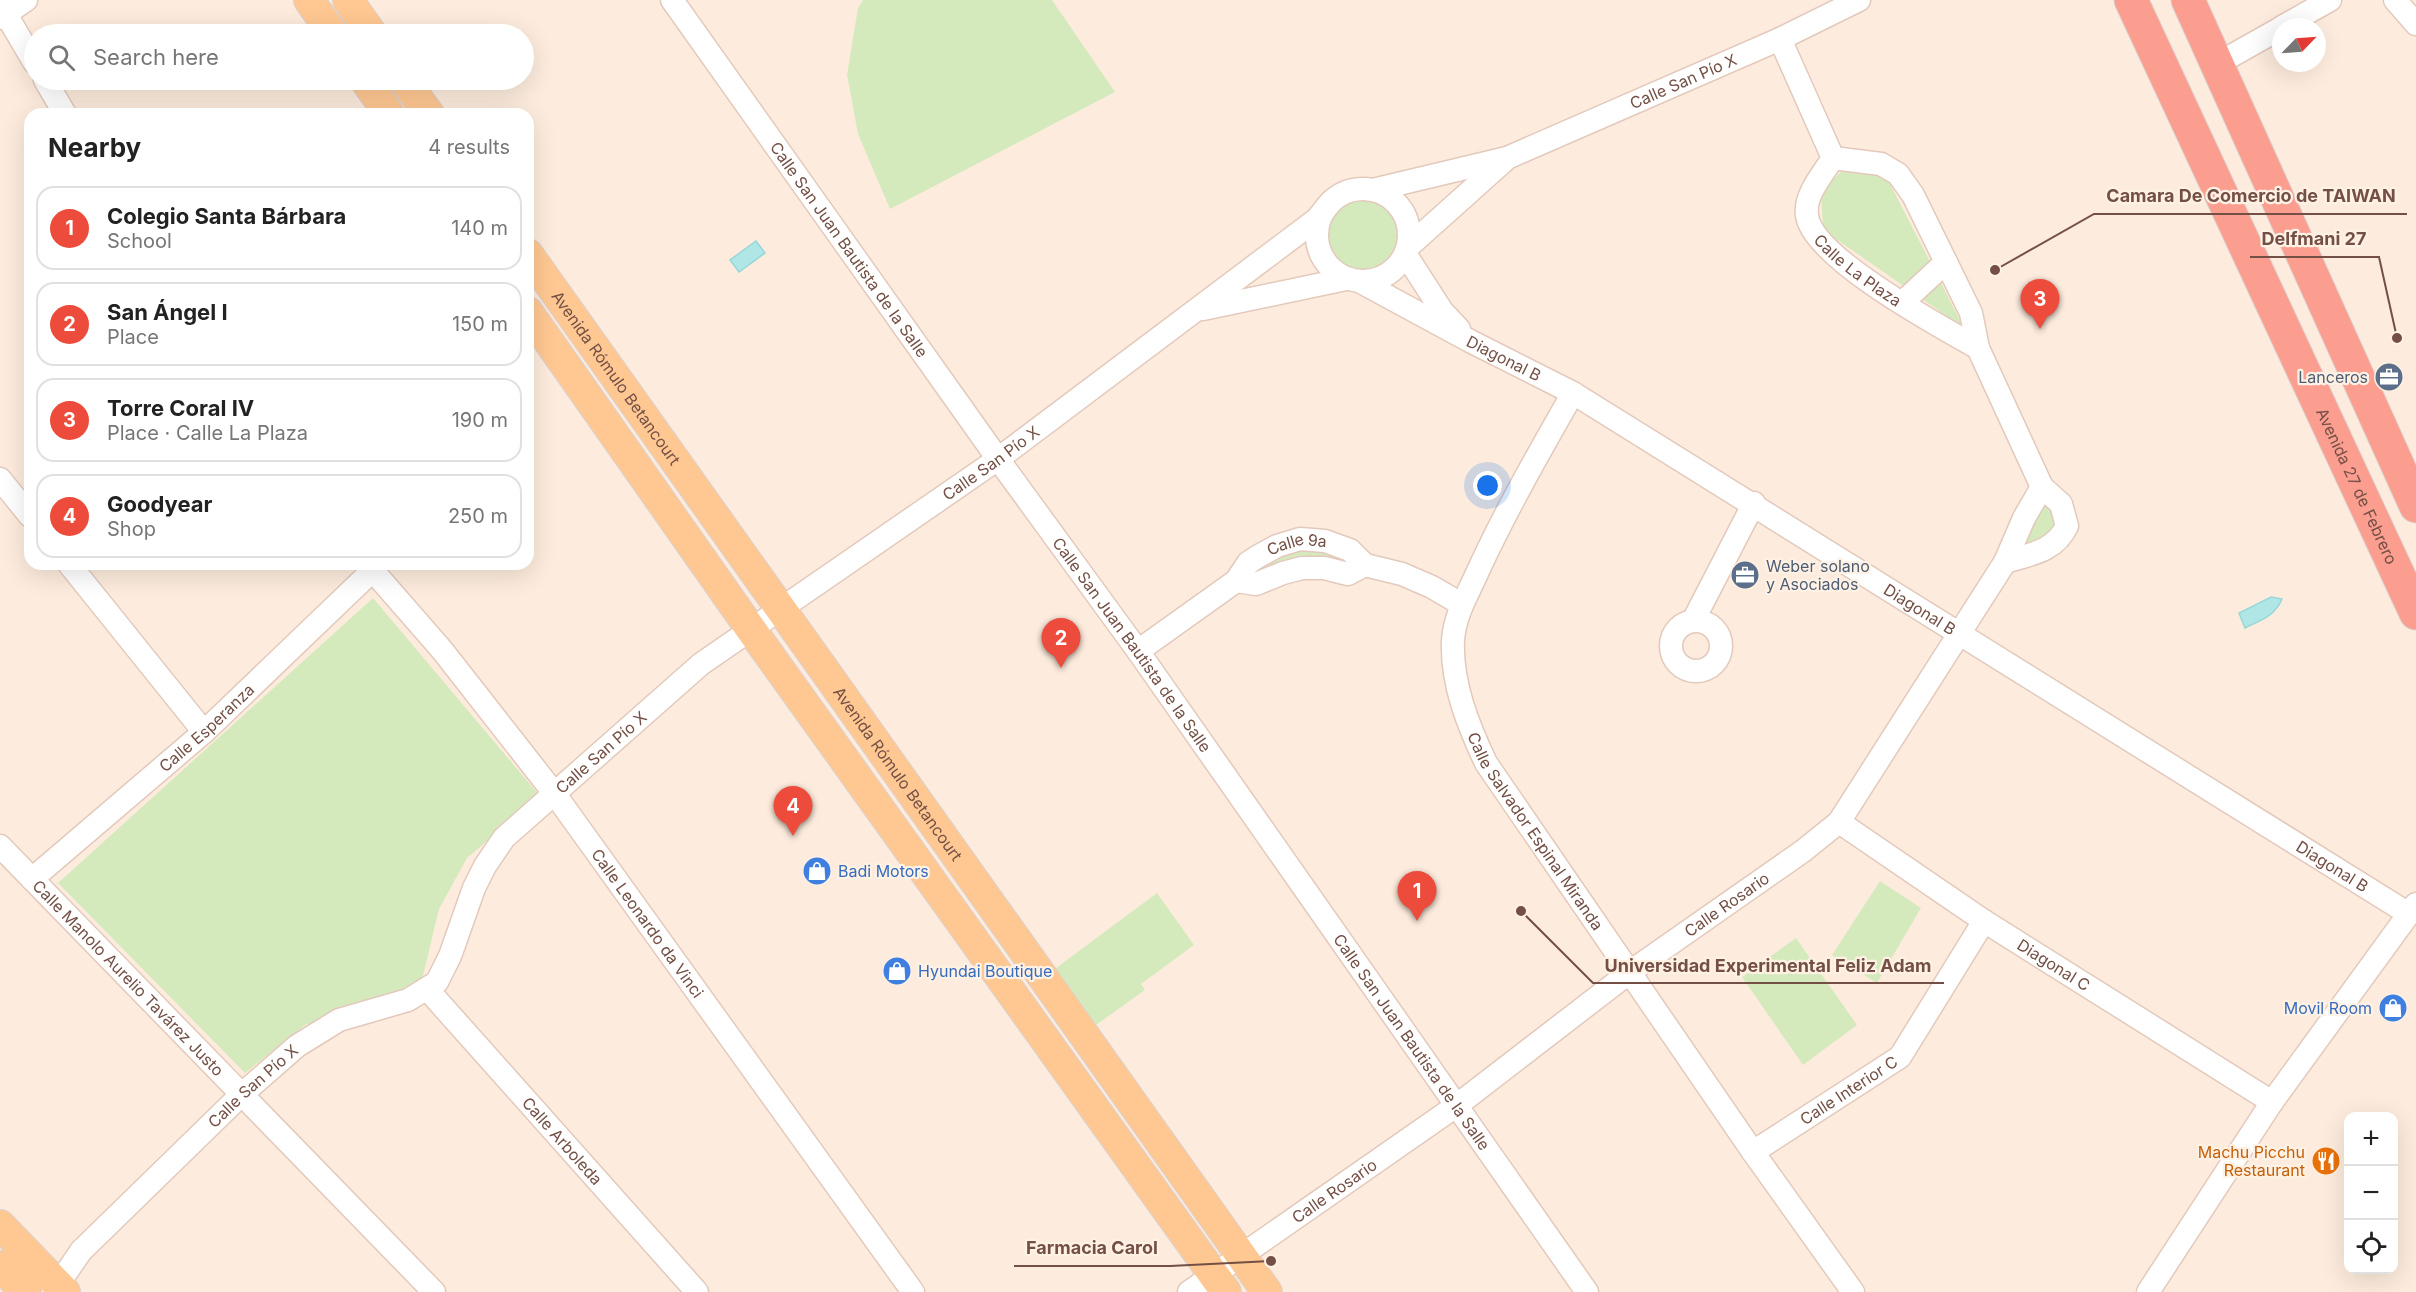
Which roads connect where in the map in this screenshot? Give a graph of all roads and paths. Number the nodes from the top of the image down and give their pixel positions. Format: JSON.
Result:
{"nodes":[{"id":1,"x":26,"y":0,"type":"edge"},
{"id":2,"x":309,"y":0,"type":"edge"},
{"id":3,"x":348,"y":0,"type":"edge"},
{"id":4,"x":672,"y":0,"type":"edge"},
{"id":5,"x":1859,"y":0,"type":"edge"},
{"id":6,"x":2131,"y":0,"type":"edge"},
{"id":7,"x":2188,"y":0,"type":"edge"},
{"id":8,"x":2330,"y":0,"type":"edge"},
{"id":9,"x":2395,"y":0,"type":"edge"},
{"id":10,"x":2,"y":12,"type":"edge"},
{"id":11,"x":2298,"y":18,"type":"edge"},
{"id":12,"x":326,"y":24,"type":"edge"},
{"id":13,"x":365,"y":24,"type":"edge"},
{"id":14,"x":2416,"y":24,"type":"edge"},
{"id":15,"x":2272,"y":33,"type":"edge"},
{"id":16,"x":1780,"y":39,"type":"junction"},
{"id":17,"x":24,"y":46,"type":"edge"},
{"id":18,"x":2217,"y":64,"type":"junction"},
{"id":19,"x":51,"y":90,"type":"edge"},
{"id":20,"x":372,"y":90,"type":"edge"},
{"id":21,"x":411,"y":90,"type":"edge"},
{"id":22,"x":62,"y":108,"type":"edge"},
{"id":23,"x":385,"y":108,"type":"edge"},
{"id":24,"x":425,"y":108,"type":"edge"},
{"id":25,"x":1507,"y":158,"type":"junction"},
{"id":26,"x":1833,"y":158,"type":"junction"},
{"id":27,"x":1373,"y":190,"type":"junction"},
{"id":28,"x":1331,"y":202,"type":"junction"},
{"id":29,"x":1408,"y":250,"type":"junction"},
{"id":30,"x":534,"y":262,"type":"edge"},
{"id":31,"x":1946,"y":262,"type":"junction"},
{"id":32,"x":1354,"y":280,"type":"junction"},
{"id":33,"x":1903,"y":302,"type":"junction"},
{"id":34,"x":1195,"y":310,"type":"junction"},
{"id":35,"x":534,"y":321,"type":"edge"},
{"id":36,"x":1470,"y":341,"type":"junction"},
{"id":37,"x":1978,"y":348,"type":"junction"},
{"id":38,"x":1573,"y":393,"type":"junction"},
{"id":39,"x":998,"y":459,"type":"junction"},
{"id":40,"x":0,"y":478,"type":"edge"},
{"id":41,"x":2042,"y":487,"type":"junction"},
{"id":42,"x":1754,"y":503,"type":"junction"},
{"id":43,"x":2416,"y":506,"type":"edge"},
{"id":44,"x":24,"y":508,"type":"edge"},
{"id":45,"x":2005,"y":562,"type":"junction"},
{"id":46,"x":74,"y":570,"type":"edge"},
{"id":47,"x":367,"y":570,"type":"edge"},
{"id":48,"x":373,"y":570,"type":"edge"},
{"id":49,"x":1461,"y":603,"type":"junction"},
{"id":50,"x":780,"y":608,"type":"junction"},
{"id":51,"x":2416,"y":613,"type":"edge"},
{"id":52,"x":1693,"y":621,"type":"dead end"},
{"id":53,"x":750,"y":628,"type":"junction"},
{"id":54,"x":1961,"y":633,"type":"junction"},
{"id":55,"x":1138,"y":651,"type":"junction"},
{"id":56,"x":204,"y":732,"type":"junction"},
{"id":57,"x":554,"y":793,"type":"junction"},
{"id":58,"x":1839,"y":822,"type":"junction"},
{"id":59,"x":0,"y":846,"type":"edge"},
{"id":60,"x":32,"y":879,"type":"junction"},
{"id":61,"x":2412,"y":909,"type":"edge"},
{"id":62,"x":1984,"y":921,"type":"junction"},
{"id":63,"x":1630,"y":972,"type":"junction"},
{"id":64,"x":428,"y":990,"type":"junction"},
{"id":65,"x":242,"y":1095,"type":"junction"},
{"id":66,"x":2272,"y":1102,"type":"junction"},
{"id":67,"x":1456,"y":1106,"type":"junction"},
{"id":68,"x":1753,"y":1152,"type":"junction"},
{"id":69,"x":0,"y":1225,"type":"edge"},
{"id":70,"x":1241,"y":1256,"type":"junction"},
{"id":71,"x":0,"y":1266,"type":"edge"},
{"id":72,"x":1220,"y":1283,"type":"edge"},
{"id":73,"x":46,"y":1288,"type":"edge"},
{"id":74,"x":434,"y":1292,"type":"edge"},
{"id":75,"x":697,"y":1292,"type":"edge"},
{"id":76,"x":913,"y":1292,"type":"edge"},
{"id":77,"x":1189,"y":1292,"type":"edge"},
{"id":78,"x":1267,"y":1292,"type":"edge"},
{"id":79,"x":1587,"y":1292,"type":"edge"},
{"id":80,"x":1853,"y":1292,"type":"edge"},
{"id":81,"x":2148,"y":1292,"type":"edge"}],
"edges":[{"from":1,"to":10,"type":"street"},
{"from":2,"to":12,"type":"main road"},
{"from":3,"to":13,"type":"main road"},
{"from":4,"to":39,"type":"street","name":"Calle San Juan Bautista de la Salle"},
{"from":5,"to":16,"type":"street","name":"Calle San Pío X"},
{"from":6,"to":51,"type":"highway","name":"Avenida 27 de Febrero"},
{"from":7,"to":18,"type":"highway"},
{"from":8,"to":11,"type":"street"},
{"from":9,"to":14,"type":"street"},
{"from":10,"to":17,"type":"street"},
{"from":15,"to":18,"type":"street"},
{"from":16,"to":25,"type":"street","name":"Calle San Pío X"},
{"from":16,"to":26,"type":"street"},
{"from":18,"to":43,"type":"highway"},
{"from":19,"to":22,"type":"street"},
{"from":20,"to":23,"type":"main road"},
{"from":21,"to":24,"type":"main road"},
{"from":25,"to":27,"type":"street","name":"Calle San Pío X"},
{"from":25,"to":29,"type":"street","name":"Calle San Pío X"},
{"from":26,"to":31,"type":"street"},
{"from":26,"to":33,"type":"street","name":"Calle La Plaza"},
{"from":27,"to":28,"type":"street"},
{"from":27,"to":29,"type":"street"},
{"from":28,"to":32,"type":"street"},
{"from":28,"to":34,"type":"street","name":"Calle San Pío X"},
{"from":29,"to":32,"type":"street"},
{"from":29,"to":36,"type":"street"},
{"from":30,"to":50,"type":"main road","name":"Avenida Rómulo Betancourt"},
{"from":31,"to":33,"type":"street"},
{"from":31,"to":37,"type":"street"},
{"from":32,"to":34,"type":"street","name":"Calle San Pío X"},
{"from":32,"to":36,"type":"street","name":"Diagonal B"},
{"from":33,"to":37,"type":"street","name":"Calle La Plaza"},
{"from":34,"to":39,"type":"street","name":"Calle San Pío X"},
{"from":35,"to":53,"type":"main road"},
{"from":36,"to":38,"type":"street","name":"Diagonal B"},
{"from":37,"to":41,"type":"street"},
{"from":38,"to":42,"type":"street","name":"Diagonal B"},
{"from":38,"to":49,"type":"street","name":"Calle Salvador Espinal Miranda"},
{"from":39,"to":50,"type":"street","name":"Calle San Pío X"},
{"from":39,"to":55,"type":"street","name":"Calle San Juan Bautista de la Salle"},
{"from":40,"to":44,"type":"street"},
{"from":41,"to":45,"type":"street"},
{"from":41,"to":45,"type":"street"},
{"from":42,"to":52,"type":"street"},
{"from":42,"to":54,"type":"street","name":"Diagonal B"},
{"from":45,"to":54,"type":"street","name":"Calle Rosario"},
{"from":46,"to":56,"type":"street"},
{"from":47,"to":56,"type":"street","name":"Calle Esperanza"},
{"from":48,"to":57,"type":"street","name":"Calle Leonardo da Vinci"},
{"from":49,"to":55,"type":"street","name":"Calle 9a"},
{"from":49,"to":63,"type":"street","name":"Calle Salvador Espinal Miranda"},
{"from":50,"to":53,"type":"street","name":"Calle San Pío X"},
{"from":50,"to":70,"type":"main road","name":"Avenida Rómulo Betancourt"},
{"from":53,"to":57,"type":"street","name":"Calle San Pío X"},
{"from":53,"to":72,"type":"main road"},
{"from":54,"to":58,"type":"street","name":"Calle Rosario"},
{"from":54,"to":61,"type":"street","name":"Diagonal B"},
{"from":55,"to":67,"type":"street","name":"Calle San Juan Bautista de la Salle"},
{"from":56,"to":60,"type":"street","name":"Calle Esperanza"},
{"from":57,"to":64,"type":"street","name":"Calle San Pío X"},
{"from":57,"to":76,"type":"street","name":"Calle Leonardo da Vinci"},
{"from":58,"to":62,"type":"street","name":"Diagonal C"},
{"from":58,"to":63,"type":"street","name":"Calle Rosario"},
{"from":59,"to":60,"type":"street","name":"Calle Manolo Aurelio Tavárez Justo"},
{"from":60,"to":65,"type":"street","name":"Calle Manolo Aurelio Tavárez Justo"},
{"from":61,"to":66,"type":"street"},
{"from":62,"to":66,"type":"street","name":"Diagonal C"},
{"from":62,"to":68,"type":"street","name":"Calle Interior C"},
{"from":63,"to":67,"type":"street","name":"Calle Rosario"},
{"from":63,"to":68,"type":"street","name":"Calle Salvador Espinal Miranda"},
{"from":64,"to":65,"type":"street","name":"Calle San Pío X"},
{"from":64,"to":75,"type":"street","name":"Calle Arboleda"},
{"from":65,"to":73,"type":"street","name":"Calle San Pío X"},
{"from":65,"to":74,"type":"street","name":"Calle Manolo Aurelio Tavárez Justo"},
{"from":66,"to":81,"type":"street"},
{"from":67,"to":70,"type":"street","name":"Calle Rosario"},
{"from":67,"to":79,"type":"street","name":"Calle San Juan Bautista de la Salle"},
{"from":68,"to":80,"type":"street","name":"Calle Salvador Espinal Miranda"},
{"from":69,"to":73,"type":"main road"},
{"from":70,"to":72,"type":"street","name":"Calle Rosario"},
{"from":70,"to":78,"type":"main road","name":"Avenida Rómulo Betancourt"},
{"from":71,"to":73,"type":"main road"},
{"from":72,"to":77,"type":"street","name":"Calle Rosario"}]}
